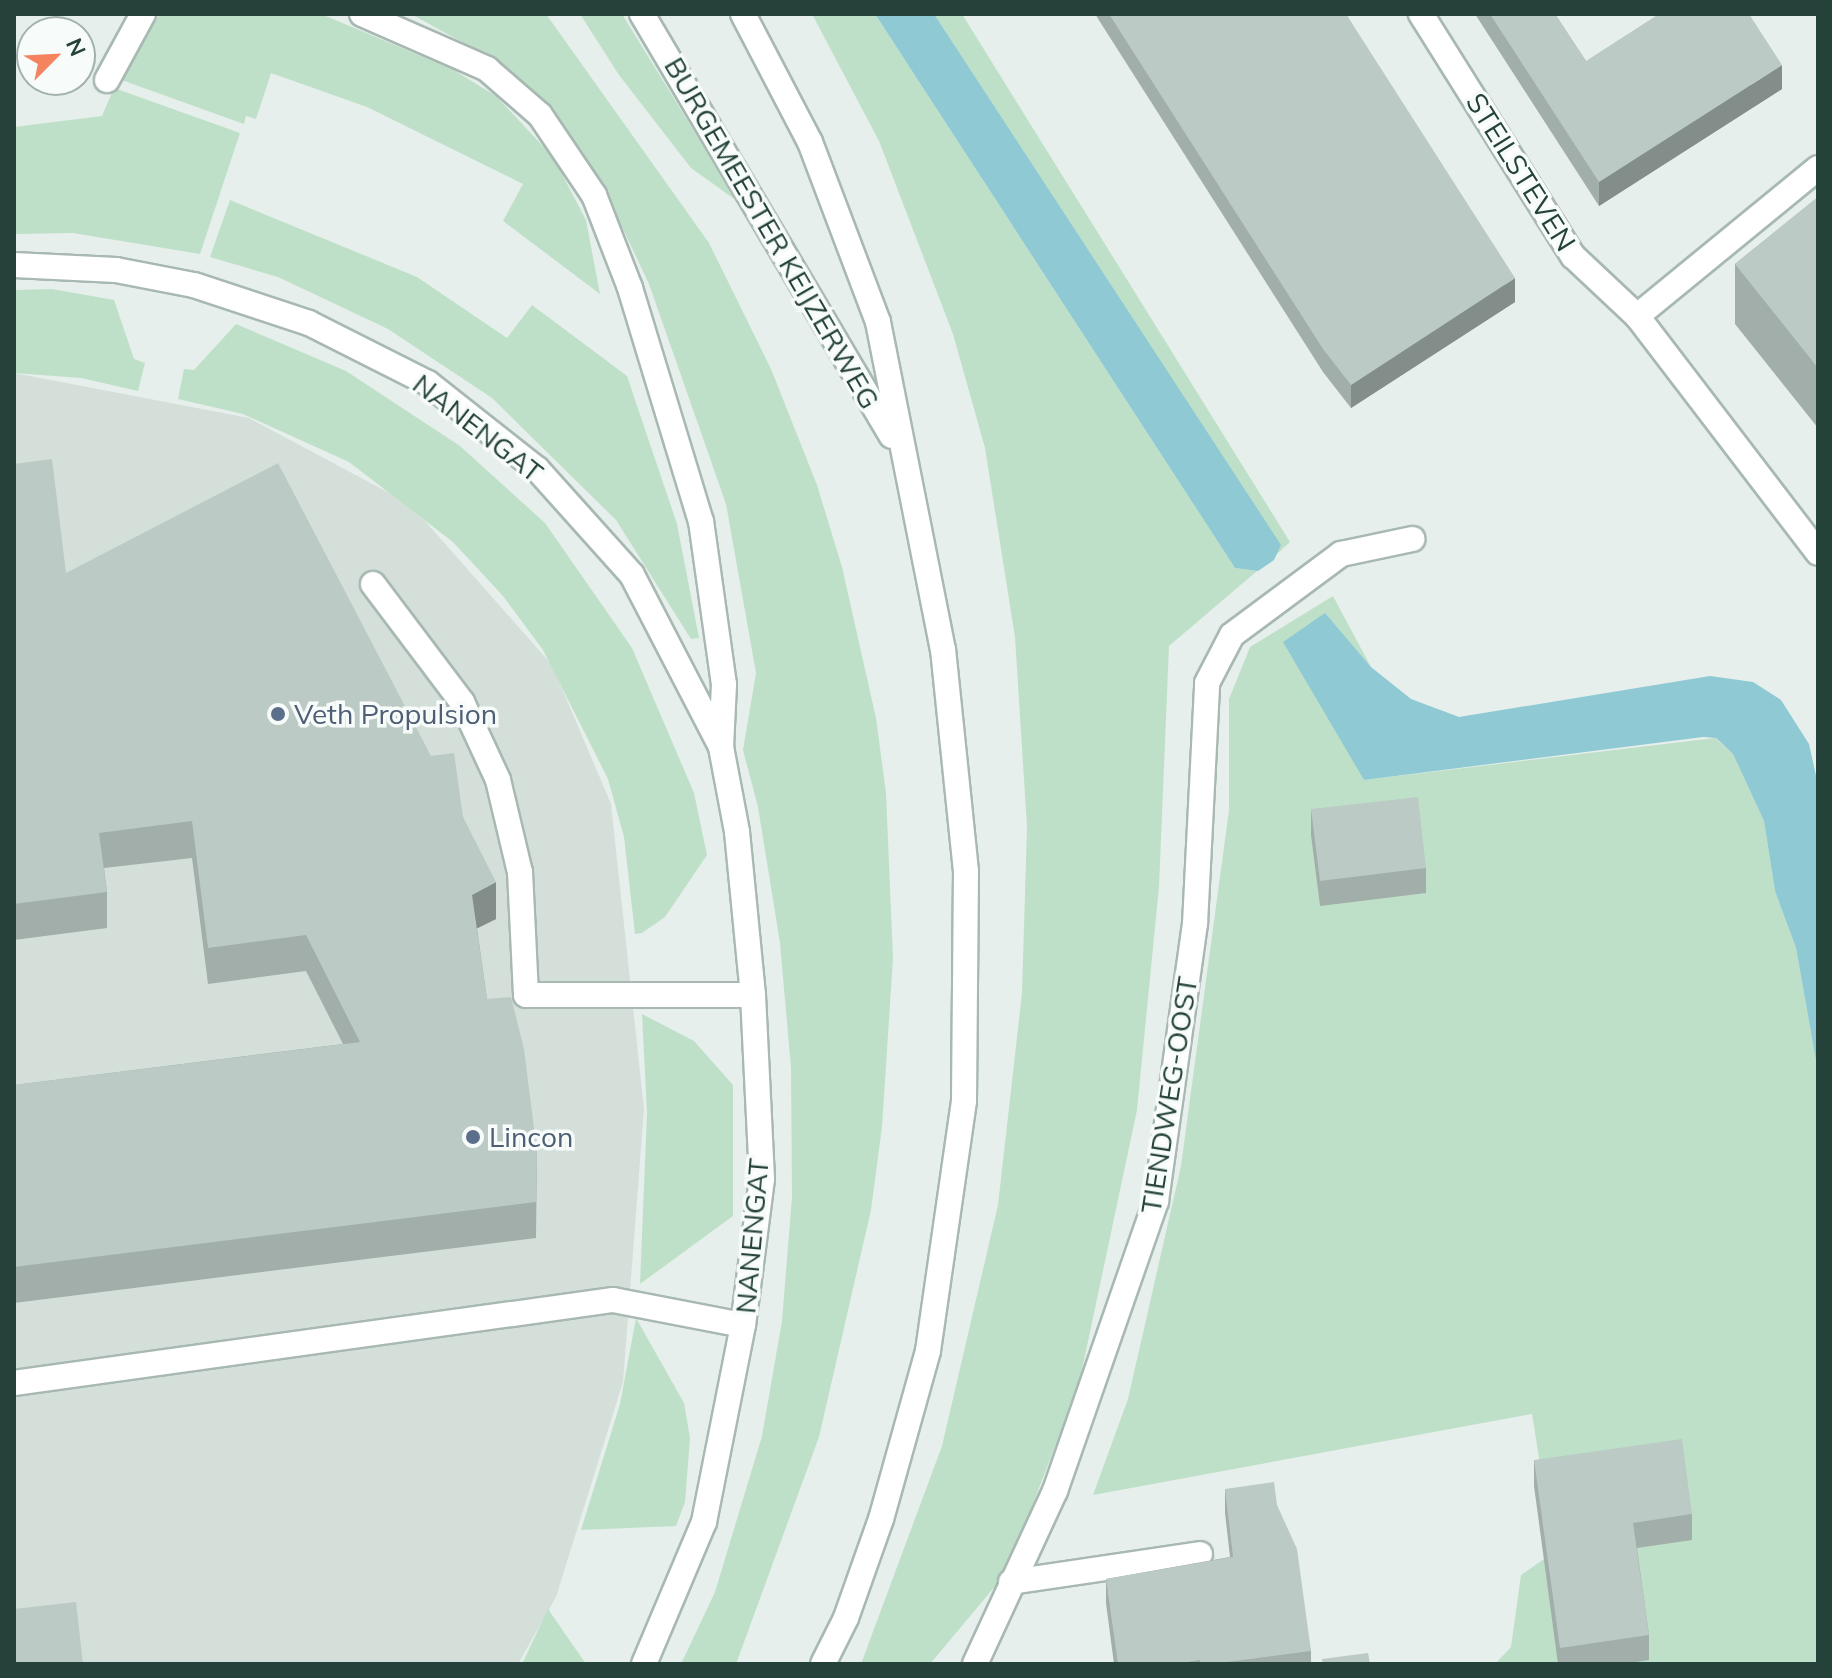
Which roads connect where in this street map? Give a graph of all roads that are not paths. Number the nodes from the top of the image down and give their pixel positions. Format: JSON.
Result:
{"nodes":[{"id":1,"x":143,"y":14,"type":"edge"},
{"id":2,"x":362,"y":14,"type":"edge"},
{"id":3,"x":642,"y":14,"type":"edge"},
{"id":4,"x":743,"y":14,"type":"edge"},
{"id":5,"x":1421,"y":14,"type":"edge"},
{"id":6,"x":107,"y":80,"type":"dead end"},
{"id":7,"x":1818,"y":168,"type":"edge"},
{"id":8,"x":14,"y":265,"type":"edge"},
{"id":9,"x":1637,"y":316,"type":"junction"},
{"id":10,"x":901,"y":452,"type":"junction"},
{"id":11,"x":1412,"y":539,"type":"dead end"},
{"id":12,"x":1818,"y":553,"type":"edge"},
{"id":13,"x":373,"y":584,"type":"dead end"},
{"id":14,"x":721,"y":747,"type":"junction"},
{"id":15,"x":753,"y":995,"type":"junction"},
{"id":16,"x":743,"y":1325,"type":"junction"},
{"id":17,"x":14,"y":1383,"type":"edge"},
{"id":18,"x":1200,"y":1554,"type":"dead end"},
{"id":19,"x":1011,"y":1582,"type":"junction"},
{"id":20,"x":644,"y":1664,"type":"edge"},
{"id":21,"x":823,"y":1664,"type":"edge"},
{"id":22,"x":975,"y":1664,"type":"edge"}],
"edges":[{"from":1,"to":6,"type":"street"},
{"from":2,"to":14,"type":"street","name":"NANENGAT"},
{"from":3,"to":10,"type":"street","name":"BURGEMEESTER KEIJZERWEG"},
{"from":4,"to":10,"type":"street","name":"BURGEMEESTER KEIJZERWEG"},
{"from":5,"to":9,"type":"street","name":"STEILSTEVEN"},
{"from":7,"to":9,"type":"street"},
{"from":8,"to":14,"type":"street","name":"NANENGAT"},
{"from":9,"to":12,"type":"street","name":"STEILSTEVEN"},
{"from":10,"to":21,"type":"street","name":"BURGEMEESTER KEIJZERWEG"},
{"from":11,"to":19,"type":"street","name":"TIENDWEG-OOST"},
{"from":13,"to":15,"type":"street"},
{"from":14,"to":15,"type":"street","name":"NANENGAT"},
{"from":15,"to":16,"type":"street","name":"NANENGAT"},
{"from":16,"to":17,"type":"street"},
{"from":16,"to":20,"type":"street","name":"NANENGAT"},
{"from":18,"to":19,"type":"street"},
{"from":19,"to":22,"type":"street","name":"TIENDWEG-OOST"}]}
